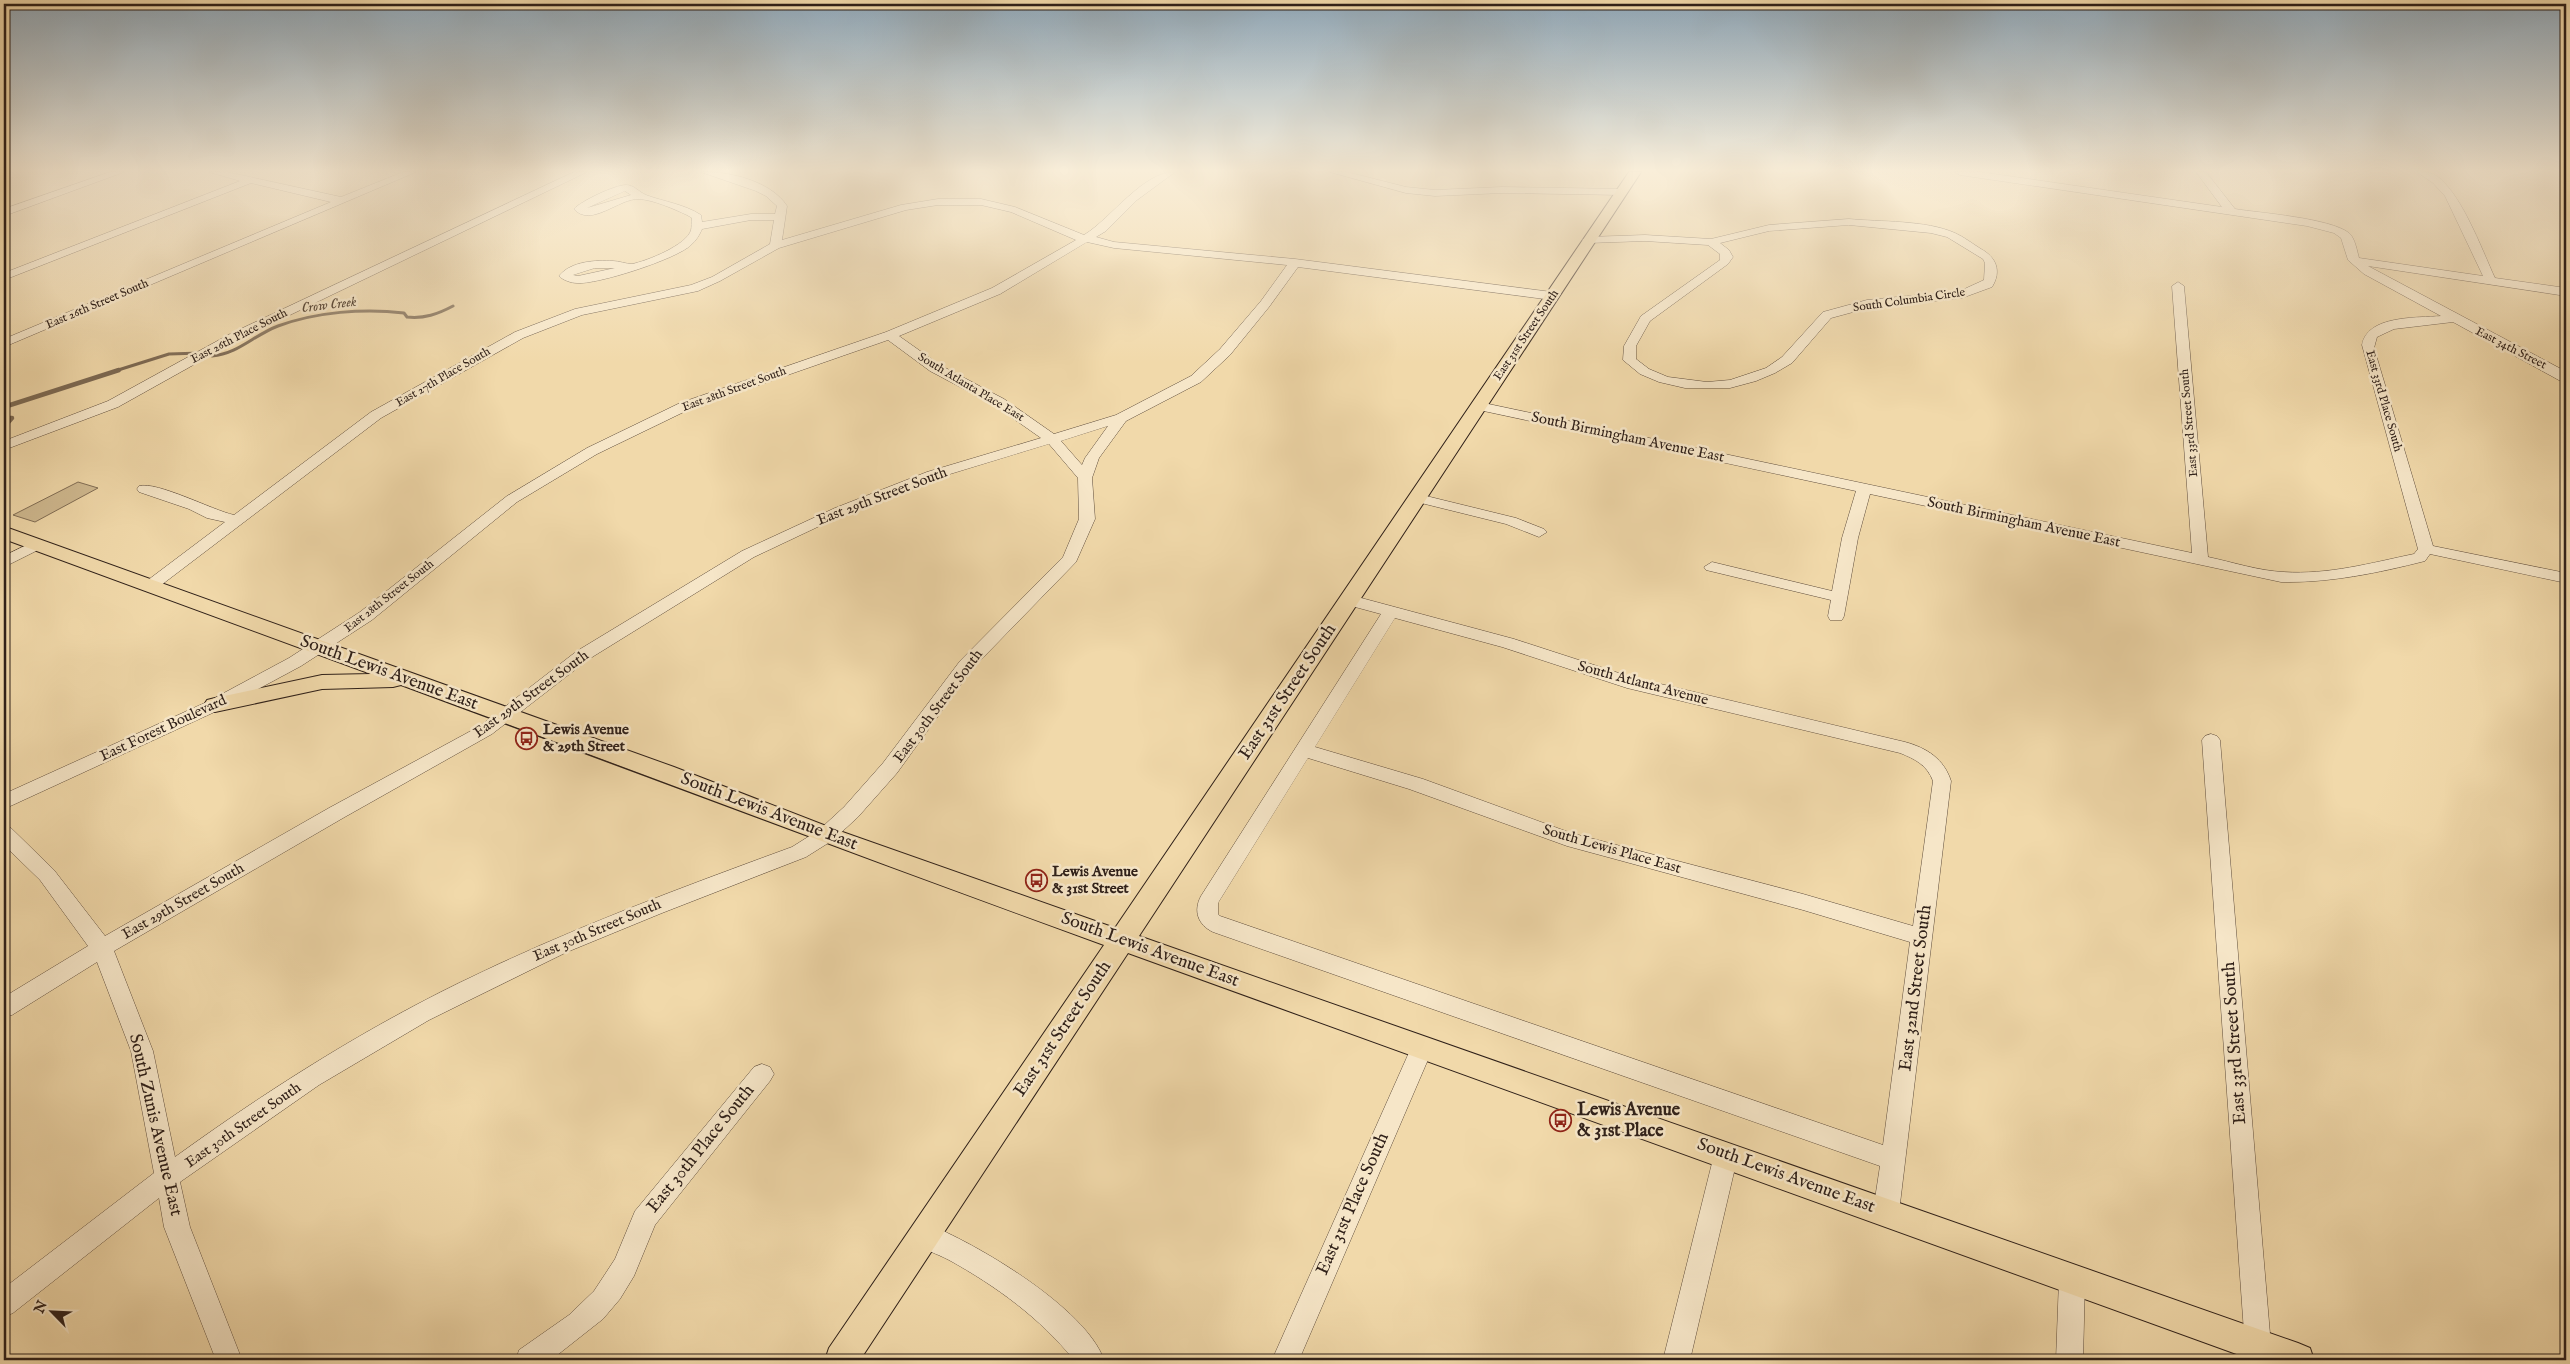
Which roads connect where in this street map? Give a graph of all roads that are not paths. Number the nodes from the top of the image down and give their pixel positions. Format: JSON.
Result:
{"nodes":[{"id":1,"x":110,"y":236,"type":"edge"},
{"id":2,"x":260,"y":236,"type":"edge"},
{"id":3,"x":448,"y":236,"type":"edge"},
{"id":4,"x":695,"y":236,"type":"edge"},
{"id":5,"x":778,"y":236,"type":"edge"},
{"id":6,"x":812,"y":236,"type":"edge"},
{"id":7,"x":1075,"y":236,"type":"edge"},
{"id":8,"x":1088,"y":236,"type":"edge"},
{"id":9,"x":1592,"y":236,"type":"joint"},
{"id":10,"x":1737,"y":236,"type":"edge"},
{"id":11,"x":1952,"y":236,"type":"edge"},
{"id":12,"x":2345,"y":236,"type":"edge"},
{"id":13,"x":2469,"y":236,"type":"edge"},
{"id":14,"x":1083,"y":238,"type":"junction"},
{"id":15,"x":777,"y":240,"type":"junction"},
{"id":16,"x":1711,"y":242,"type":"junction"},
{"id":17,"x":2354,"y":260,"type":"junction"},
{"id":18,"x":1295,"y":262,"type":"junction"},
{"id":19,"x":629,"y":267,"type":"dead end"},
{"id":20,"x":4,"y":277,"type":"edge"},
{"id":21,"x":2491,"y":281,"type":"junction"},
{"id":22,"x":2178,"y":286,"type":"dead end"},
{"id":23,"x":2566,"y":292,"type":"edge"},
{"id":24,"x":1552,"y":296,"type":"junction"},
{"id":25,"x":2454,"y":318,"type":"junction"},
{"id":26,"x":890,"y":335,"type":"junction"},
{"id":27,"x":4,"y":343,"type":"edge"},
{"id":28,"x":2563,"y":375,"type":"edge"},
{"id":29,"x":1479,"y":406,"type":"junction"},
{"id":30,"x":1121,"y":418,"type":"junction"},
{"id":31,"x":1052,"y":439,"type":"junction"},
{"id":32,"x":4,"y":446,"type":"edge"},
{"id":33,"x":1085,"y":478,"type":"junction"},
{"id":34,"x":1864,"y":488,"type":"junction"},
{"id":35,"x":144,"y":489,"type":"dead end"},
{"id":36,"x":1418,"y":498,"type":"junction"},
{"id":37,"x":237,"y":520,"type":"junction"},
{"id":38,"x":1539,"y":532,"type":"dead end"},
{"id":39,"x":4,"y":533,"type":"edge"},
{"id":40,"x":37,"y":545,"type":"junction"},
{"id":41,"x":2426,"y":549,"type":"junction"},
{"id":42,"x":2200,"y":559,"type":"junction"},
{"id":43,"x":4,"y":562,"type":"edge"},
{"id":44,"x":1712,"y":567,"type":"dead end"},
{"id":45,"x":2566,"y":578,"type":"edge"},
{"id":46,"x":150,"y":586,"type":"junction"},
{"id":47,"x":1838,"y":597,"type":"junction"},
{"id":48,"x":1350,"y":600,"type":"junction"},
{"id":49,"x":1391,"y":611,"type":"junction"},
{"id":50,"x":1836,"y":616,"type":"dead end"},
{"id":51,"x":318,"y":648,"type":"junction"},
{"id":52,"x":408,"y":680,"type":"junction"},
{"id":53,"x":215,"y":705,"type":"junction"},
{"id":54,"x":505,"y":715,"type":"junction"},
{"id":55,"x":2211,"y":740,"type":"dead end"},
{"id":56,"x":1305,"y":750,"type":"junction"},
{"id":57,"x":1934,"y":765,"type":"joint"},
{"id":58,"x":4,"y":802,"type":"edge"},
{"id":59,"x":4,"y":833,"type":"edge"},
{"id":60,"x":826,"y":835,"type":"junction"},
{"id":61,"x":1922,"y":937,"type":"junction"},
{"id":62,"x":1123,"y":940,"type":"junction"},
{"id":63,"x":102,"y":948,"type":"junction"},
{"id":64,"x":4,"y":1008,"type":"edge"},
{"id":65,"x":1422,"y":1048,"type":"junction"},
{"id":66,"x":762,"y":1074,"type":"dead end"},
{"id":67,"x":1726,"y":1154,"type":"junction"},
{"id":68,"x":1893,"y":1160,"type":"junction"},
{"id":69,"x":169,"y":1177,"type":"junction"},
{"id":70,"x":1886,"y":1212,"type":"junction"},
{"id":71,"x":925,"y":1235,"type":"junction"},
{"id":72,"x":2072,"y":1280,"type":"junction"},
{"id":73,"x":4,"y":1304,"type":"edge"},
{"id":74,"x":2258,"y":1346,"type":"junction"},
{"id":75,"x":230,"y":1360,"type":"edge"},
{"id":76,"x":529,"y":1360,"type":"edge"},
{"id":77,"x":841,"y":1360,"type":"edge"},
{"id":78,"x":1091,"y":1360,"type":"edge"},
{"id":79,"x":1285,"y":1360,"type":"edge"},
{"id":80,"x":1676,"y":1360,"type":"edge"},
{"id":81,"x":2069,"y":1360,"type":"edge"},
{"id":82,"x":2298,"y":1360,"type":"edge"}],
"edges":[{"from":1,"to":20,"type":"street"},
{"from":2,"to":27,"type":"street","name":"East 26th Street South"},
{"from":3,"to":32,"type":"street","name":"East 26th Place South"},
{"from":4,"to":19,"type":"street"},
{"from":5,"to":15,"type":"street"},
{"from":6,"to":15,"type":"street"},
{"from":7,"to":14,"type":"street"},
{"from":8,"to":14,"type":"street","name":"East 28th Street South"},
{"from":9,"to":16,"type":"street","name":"South Columbia Circle"},
{"from":9,"to":24,"type":"main road","name":"East 31st Street South"},
{"from":10,"to":16,"type":"street","name":"South Columbia Circle"},
{"from":11,"to":16,"type":"street","name":"South Columbia Circle"},
{"from":12,"to":17,"type":"street"},
{"from":13,"to":21,"type":"street"},
{"from":14,"to":18,"type":"street"},
{"from":14,"to":26,"type":"street","name":"East 28th Street South"},
{"from":15,"to":37,"type":"street","name":"East 27th Place South"},
{"from":17,"to":21,"type":"street"},
{"from":17,"to":25,"type":"street"},
{"from":18,"to":24,"type":"street"},
{"from":18,"to":30,"type":"street","name":"East 30th Street South"},
{"from":21,"to":23,"type":"street"},
{"from":22,"to":42,"type":"street","name":"East 33rd Street South"},
{"from":24,"to":29,"type":"main road","name":"East 31st Street South"},
{"from":25,"to":28,"type":"street","name":"East 34th Street"},
{"from":25,"to":41,"type":"street","name":"East 33rd Place South"},
{"from":26,"to":31,"type":"street","name":"South Atlanta Place East"},
{"from":26,"to":51,"type":"street","name":"East 28th Street South"},
{"from":29,"to":34,"type":"street","name":"South Birmingham Avenue East"},
{"from":29,"to":36,"type":"main road","name":"East 31st Street South"},
{"from":30,"to":31,"type":"street","name":"East 30th Street South"},
{"from":30,"to":33,"type":"street","name":"East 30th Street South"},
{"from":31,"to":33,"type":"street"},
{"from":31,"to":54,"type":"street","name":"East 29th Street South"},
{"from":33,"to":60,"type":"street","name":"East 30th Street South"},
{"from":34,"to":42,"type":"street","name":"South Birmingham Avenue East"},
{"from":34,"to":47,"type":"street"},
{"from":35,"to":37,"type":"street"},
{"from":36,"to":38,"type":"street"},
{"from":36,"to":48,"type":"main road","name":"East 31st Street South"},
{"from":37,"to":46,"type":"street","name":"East 27th Place South"},
{"from":39,"to":40,"type":"main road","name":"South Lewis Avenue East"},
{"from":40,"to":43,"type":"street"},
{"from":40,"to":46,"type":"main road","name":"South Lewis Avenue East"},
{"from":41,"to":42,"type":"street","name":"South Birmingham Avenue East"},
{"from":41,"to":45,"type":"street"},
{"from":44,"to":47,"type":"street"},
{"from":46,"to":51,"type":"main road","name":"South Lewis Avenue East"},
{"from":47,"to":50,"type":"street"},
{"from":48,"to":49,"type":"street","name":"South Atlanta Avenue"},
{"from":48,"to":62,"type":"main road","name":"East 31st Street South"},
{"from":49,"to":56,"type":"street"},
{"from":49,"to":57,"type":"street","name":"South Atlanta Avenue"},
{"from":51,"to":52,"type":"main road","name":"South Lewis Avenue East"},
{"from":51,"to":53,"type":"street","name":"East Forest Boulevard"},
{"from":52,"to":53,"type":"main road"},
{"from":52,"to":54,"type":"main road","name":"South Lewis Avenue East"},
{"from":53,"to":58,"type":"street","name":"East Forest Boulevard"},
{"from":54,"to":60,"type":"main road","name":"South Lewis Avenue East"},
{"from":54,"to":63,"type":"street","name":"East 29th Street South"},
{"from":55,"to":74,"type":"street","name":"East 33rd Street South"},
{"from":56,"to":61,"type":"street","name":"South Lewis Place East"},
{"from":56,"to":68,"type":"street"},
{"from":57,"to":61,"type":"street","name":"East 32nd Street South"},
{"from":59,"to":63,"type":"street","name":"South Zunis Avenue East"},
{"from":60,"to":62,"type":"main road","name":"South Lewis Avenue East"},
{"from":60,"to":69,"type":"street","name":"East 30th Street South"},
{"from":61,"to":68,"type":"street","name":"East 32nd Street South"},
{"from":62,"to":65,"type":"main road","name":"South Lewis Avenue East"},
{"from":62,"to":71,"type":"main road","name":"East 31st Street South"},
{"from":63,"to":64,"type":"street","name":"East 29th Street South"},
{"from":63,"to":69,"type":"street","name":"South Zunis Avenue East"},
{"from":65,"to":67,"type":"main road","name":"South Lewis Avenue East"},
{"from":65,"to":79,"type":"street","name":"East 31st Place South"},
{"from":66,"to":76,"type":"street","name":"East 30th Place South"},
{"from":67,"to":70,"type":"main road","name":"South Lewis Avenue East"},
{"from":67,"to":80,"type":"street"},
{"from":68,"to":70,"type":"street","name":"East 32nd Street South"},
{"from":69,"to":73,"type":"street","name":"East 30th Street South"},
{"from":69,"to":75,"type":"street","name":"South Zunis Avenue East"},
{"from":70,"to":72,"type":"main road","name":"South Lewis Avenue East"},
{"from":71,"to":77,"type":"main road","name":"East 31st Street South"},
{"from":71,"to":78,"type":"street"},
{"from":72,"to":74,"type":"main road","name":"South Lewis Avenue East"},
{"from":72,"to":81,"type":"street"},
{"from":74,"to":82,"type":"main road","name":"South Lewis Avenue East"}]}
